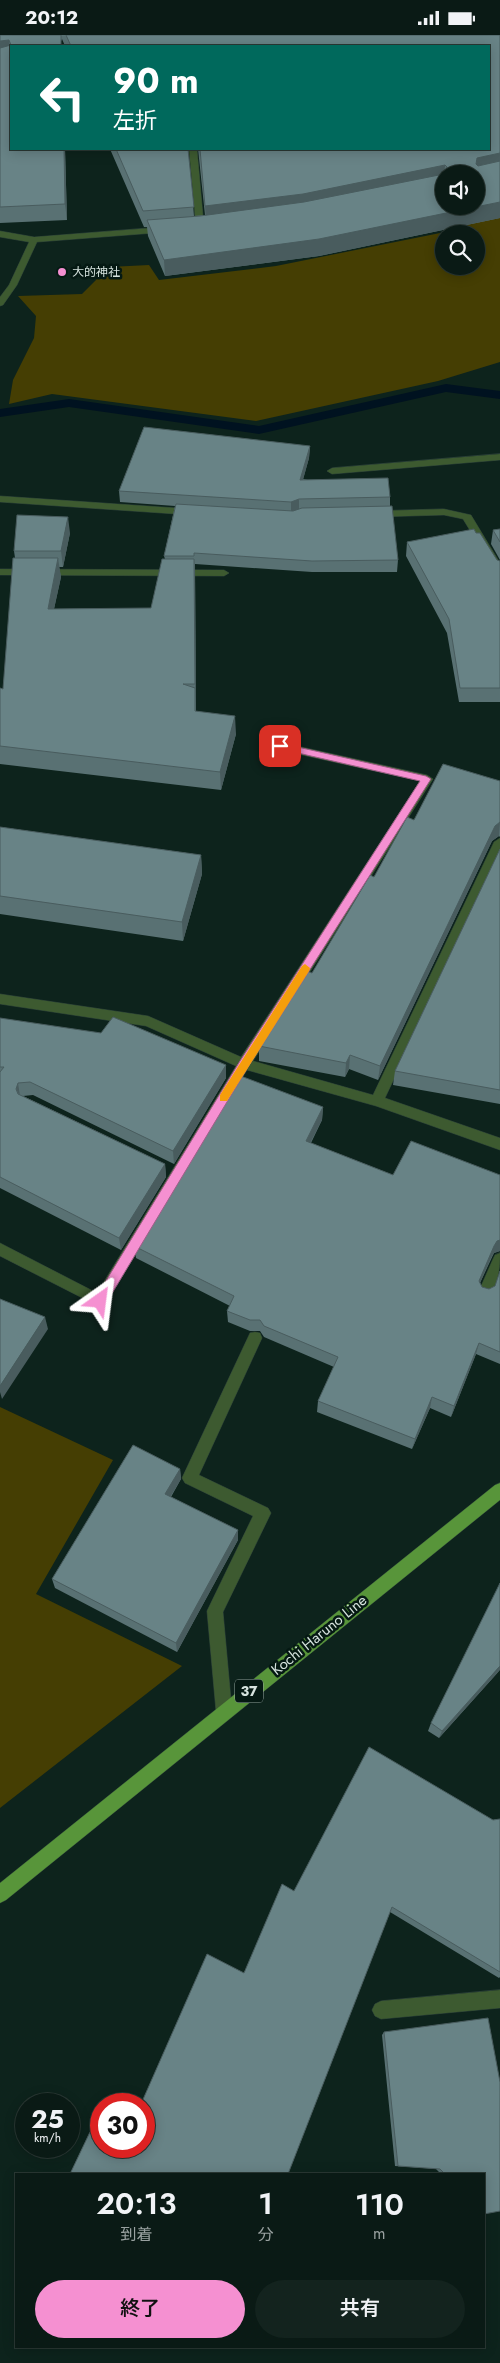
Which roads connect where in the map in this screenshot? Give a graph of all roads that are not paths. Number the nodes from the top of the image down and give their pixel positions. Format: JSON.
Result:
{"nodes":[{"id":1,"x":193,"y":150,"type":"edge"},
{"id":2,"x":209,"y":226,"type":"edge"},
{"id":3,"x":200,"y":227,"type":"junction"},
{"id":4,"x":190,"y":228,"type":"edge"},
{"id":5,"x":171,"y":230,"type":"edge"},
{"id":6,"x":0,"y":234,"type":"edge"},
{"id":7,"x":34,"y":240,"type":"junction"},
{"id":8,"x":0,"y":303,"type":"edge"},
{"id":9,"x":500,"y":457,"type":"edge"},
{"id":10,"x":332,"y":471,"type":"dead end"},
{"id":11,"x":0,"y":499,"type":"edge"},
{"id":12,"x":205,"y":513,"type":"edge"},
{"id":13,"x":367,"y":514,"type":"edge"},
{"id":14,"x":500,"y":571,"type":"edge"},
{"id":15,"x":0,"y":572,"type":"edge"},
{"id":16,"x":224,"y":573,"type":"dead end"},
{"id":17,"x":280,"y":746,"type":"dead end"},
{"id":18,"x":500,"y":842,"type":"edge"},
{"id":19,"x":0,"y":999,"type":"edge"},
{"id":20,"x":244,"y":1064,"type":"junction"},
{"id":21,"x":377,"y":1101,"type":"junction"},
{"id":22,"x":500,"y":1144,"type":"edge"},
{"id":23,"x":0,"y":1249,"type":"edge"},
{"id":24,"x":500,"y":1259,"type":"edge"},
{"id":25,"x":485,"y":1293,"type":"edge"},
{"id":26,"x":255,"y":1338,"type":"edge"},
{"id":27,"x":500,"y":1490,"type":"edge"},
{"id":28,"x":224,"y":1711,"type":"junction"},
{"id":29,"x":0,"y":1894,"type":"edge"},
{"id":30,"x":500,"y":1999,"type":"edge"},
{"id":31,"x":381,"y":2010,"type":"dead end"}],
"edges":[{"from":1,"to":3,"type":"street"},
{"from":2,"to":3,"type":"street"},
{"from":3,"to":4,"type":"street"},
{"from":5,"to":7,"type":"street"},
{"from":6,"to":7,"type":"street"},
{"from":7,"to":8,"type":"street"},
{"from":9,"to":10,"type":"street"},
{"from":11,"to":12,"type":"street"},
{"from":13,"to":14,"type":"street"},
{"from":15,"to":16,"type":"street"},
{"from":17,"to":20,"type":"street"},
{"from":18,"to":21,"type":"street"},
{"from":19,"to":20,"type":"street"},
{"from":20,"to":21,"type":"street"},
{"from":20,"to":23,"type":"street"},
{"from":21,"to":22,"type":"street"},
{"from":24,"to":25,"type":"street"},
{"from":26,"to":28,"type":"street"},
{"from":27,"to":28,"type":"main road","name":"Kochi Haruno Line","number":"37"},
{"from":28,"to":29,"type":"main road","name":"Kochi Haruno Line","number":"37"},
{"from":30,"to":31,"type":"street"}]}
